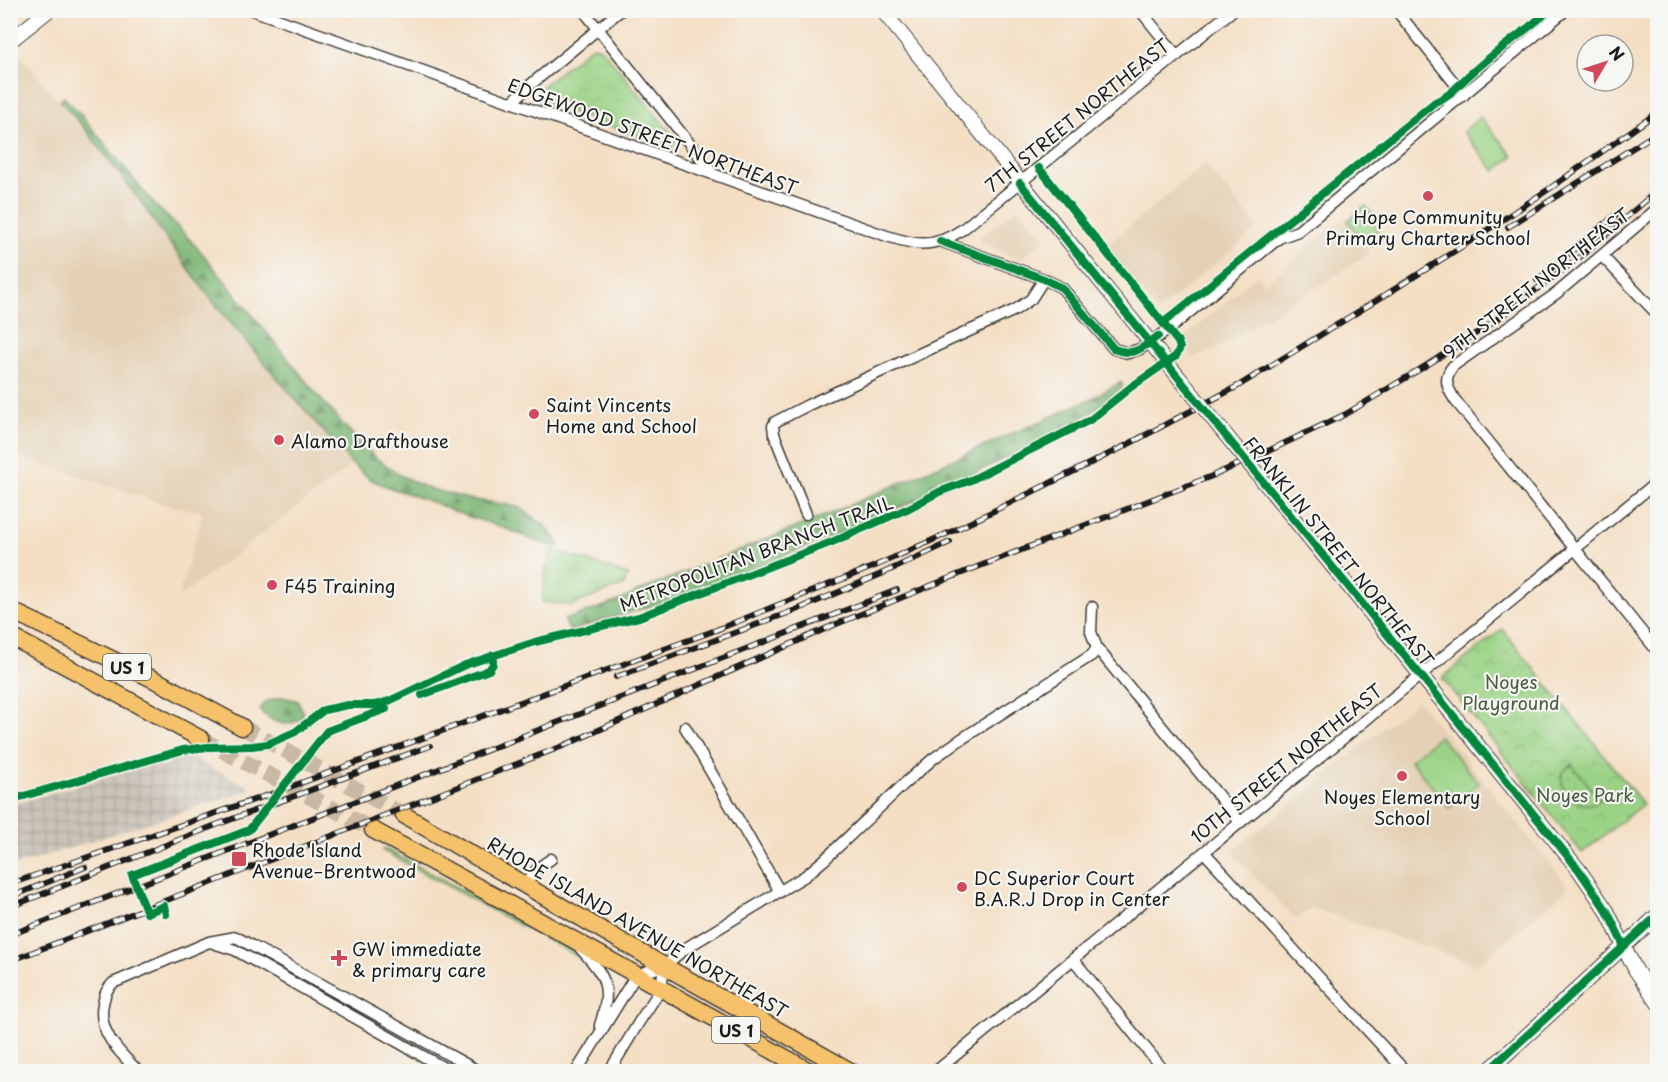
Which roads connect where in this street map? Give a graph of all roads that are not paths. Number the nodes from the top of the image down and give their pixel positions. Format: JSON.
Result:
{"nodes":[{"id":1,"x":49,"y":10,"type":"edge"},
{"id":2,"x":252,"y":10,"type":"edge"},
{"id":3,"x":583,"y":10,"type":"edge"},
{"id":4,"x":621,"y":10,"type":"edge"},
{"id":5,"x":882,"y":10,"type":"edge"},
{"id":6,"x":1140,"y":10,"type":"edge"},
{"id":7,"x":1233,"y":10,"type":"edge"},
{"id":8,"x":1396,"y":10,"type":"edge"},
{"id":9,"x":1566,"y":10,"type":"edge"},
{"id":10,"x":277,"y":15,"type":"edge"},
{"id":11,"x":598,"y":29,"type":"junction"},
{"id":12,"x":10,"y":42,"type":"edge"},
{"id":13,"x":1177,"y":56,"type":"junction"},
{"id":14,"x":1464,"y":95,"type":"junction"},
{"id":15,"x":511,"y":103,"type":"junction"},
{"id":16,"x":713,"y":174,"type":"junction"},
{"id":17,"x":1020,"y":183,"type":"junction"},
{"id":18,"x":1658,"y":208,"type":"edge"},
{"id":19,"x":940,"y":241,"type":"junction"},
{"id":20,"x":1602,"y":255,"type":"junction"},
{"id":21,"x":1044,"y":279,"type":"junction"},
{"id":22,"x":1658,"y":315,"type":"edge"},
{"id":23,"x":1658,"y":481,"type":"edge"},
{"id":24,"x":806,"y":514,"type":"dead end"},
{"id":25,"x":1575,"y":549,"type":"junction"},
{"id":26,"x":1092,"y":607,"type":"dead end"},
{"id":27,"x":10,"y":610,"type":"edge"},
{"id":28,"x":10,"y":636,"type":"edge"},
{"id":29,"x":1097,"y":648,"type":"junction"},
{"id":30,"x":1658,"y":652,"type":"edge"},
{"id":31,"x":1420,"y":675,"type":"junction"},
{"id":32,"x":242,"y":727,"type":"tunnel mouth"},
{"id":33,"x":684,"y":727,"type":"dead end"},
{"id":34,"x":201,"y":739,"type":"tunnel mouth"},
{"id":35,"x":404,"y":815,"type":"tunnel mouth"},
{"id":36,"x":1240,"y":822,"type":"junction"},
{"id":37,"x":373,"y":830,"type":"tunnel mouth"},
{"id":38,"x":1203,"y":852,"type":"junction"},
{"id":39,"x":551,"y":859,"type":"dead end"},
{"id":40,"x":525,"y":885,"type":"junction"},
{"id":41,"x":780,"y":892,"type":"junction"},
{"id":42,"x":1658,"y":915,"type":"edge"},
{"id":43,"x":566,"y":935,"type":"junction"},
{"id":44,"x":209,"y":942,"type":"junction"},
{"id":45,"x":1624,"y":946,"type":"junction"},
{"id":46,"x":1073,"y":959,"type":"junction"},
{"id":47,"x":664,"y":966,"type":"junction"},
{"id":48,"x":636,"y":975,"type":"junction"},
{"id":49,"x":661,"y":989,"type":"junction"},
{"id":50,"x":1658,"y":1002,"type":"edge"},
{"id":51,"x":594,"y":1043,"type":"junction"},
{"id":52,"x":138,"y":1071,"type":"edge"},
{"id":53,"x":451,"y":1071,"type":"edge"},
{"id":54,"x":480,"y":1071,"type":"edge"},
{"id":55,"x":576,"y":1071,"type":"edge"},
{"id":56,"x":609,"y":1071,"type":"edge"},
{"id":57,"x":811,"y":1071,"type":"edge"},
{"id":58,"x":852,"y":1071,"type":"edge"},
{"id":59,"x":935,"y":1071,"type":"edge"},
{"id":60,"x":1165,"y":1071,"type":"edge"},
{"id":61,"x":1406,"y":1071,"type":"edge"},
{"id":62,"x":1487,"y":1071,"type":"edge"}],
"edges":[{"from":1,"to":12,"type":"street"},
{"from":2,"to":10,"type":"street","name":"EDGEWOOD STREET NORTHEAST"},
{"from":3,"to":11,"type":"street"},
{"from":4,"to":11,"type":"street"},
{"from":5,"to":17,"type":"street","name":"FRANKLIN STREET NORTHEAST"},
{"from":6,"to":13,"type":"street"},
{"from":7,"to":13,"type":"street","name":"7TH STREET NORTHEAST"},
{"from":8,"to":14,"type":"street"},
{"from":9,"to":14,"type":"street"},
{"from":10,"to":15,"type":"street","name":"EDGEWOOD STREET NORTHEAST"},
{"from":11,"to":15,"type":"street"},
{"from":11,"to":16,"type":"street"},
{"from":13,"to":17,"type":"street","name":"7TH STREET NORTHEAST"},
{"from":14,"to":21,"type":"street","name":"EDGEWOOD STREET NORTHEAST"},
{"from":15,"to":16,"type":"street","name":"EDGEWOOD STREET NORTHEAST"},
{"from":16,"to":19,"type":"street","name":"EDGEWOOD STREET NORTHEAST"},
{"from":17,"to":19,"type":"street","name":"7TH STREET NORTHEAST"},
{"from":17,"to":31,"type":"street","name":"FRANKLIN STREET NORTHEAST","bridge":true},
{"from":18,"to":20,"type":"street","name":"9TH STREET NORTHEAST"},
{"from":19,"to":21,"type":"street","name":"EDGEWOOD STREET NORTHEAST"},
{"from":20,"to":22,"type":"street"},
{"from":20,"to":25,"type":"street","name":"9TH STREET NORTHEAST"},
{"from":21,"to":24,"type":"street"},
{"from":23,"to":25,"type":"street","name":"10TH STREET NORTHEAST"},
{"from":25,"to":30,"type":"street"},
{"from":25,"to":31,"type":"street","name":"10TH STREET NORTHEAST"},
{"from":26,"to":29,"type":"street"},
{"from":27,"to":32,"type":"main road","number":"US 1"},
{"from":28,"to":34,"type":"main road","number":"US 1"},
{"from":29,"to":36,"type":"street"},
{"from":29,"to":41,"type":"street"},
{"from":31,"to":36,"type":"street","name":"10TH STREET NORTHEAST"},
{"from":31,"to":45,"type":"street","name":"FRANKLIN STREET NORTHEAST"},
{"from":33,"to":41,"type":"street"},
{"from":35,"to":40,"type":"main road","name":"RHODE ISLAND AVENUE NORTHEAST","number":"US 1"},
{"from":36,"to":38,"type":"street","name":"10TH STREET NORTHEAST"},
{"from":37,"to":43,"type":"main road","number":"US 1"},
{"from":38,"to":46,"type":"street","name":"10TH STREET NORTHEAST"},
{"from":38,"to":61,"type":"street"},
{"from":39,"to":40,"type":"street"},
{"from":40,"to":47,"type":"main road","name":"RHODE ISLAND AVENUE NORTHEAST","number":"US 1"},
{"from":41,"to":47,"type":"street"},
{"from":42,"to":45,"type":"street"},
{"from":43,"to":48,"type":"main road","number":"US 1"},
{"from":43,"to":51,"type":"street"},
{"from":44,"to":52,"type":"street"},
{"from":44,"to":53,"type":"street"},
{"from":44,"to":54,"type":"street"},
{"from":45,"to":50,"type":"street","name":"FRANKLIN STREET NORTHEAST"},
{"from":45,"to":62,"type":"street"},
{"from":46,"to":59,"type":"street","name":"10TH STREET NORTHEAST"},
{"from":46,"to":60,"type":"street"},
{"from":47,"to":48,"type":"street"},
{"from":47,"to":49,"type":"street"},
{"from":47,"to":58,"type":"main road","name":"RHODE ISLAND AVENUE NORTHEAST","number":"US 1"},
{"from":48,"to":49,"type":"main road","number":"US 1"},
{"from":48,"to":51,"type":"street"},
{"from":49,"to":56,"type":"street"},
{"from":49,"to":57,"type":"main road","number":"US 1"},
{"from":51,"to":55,"type":"street"}]}
